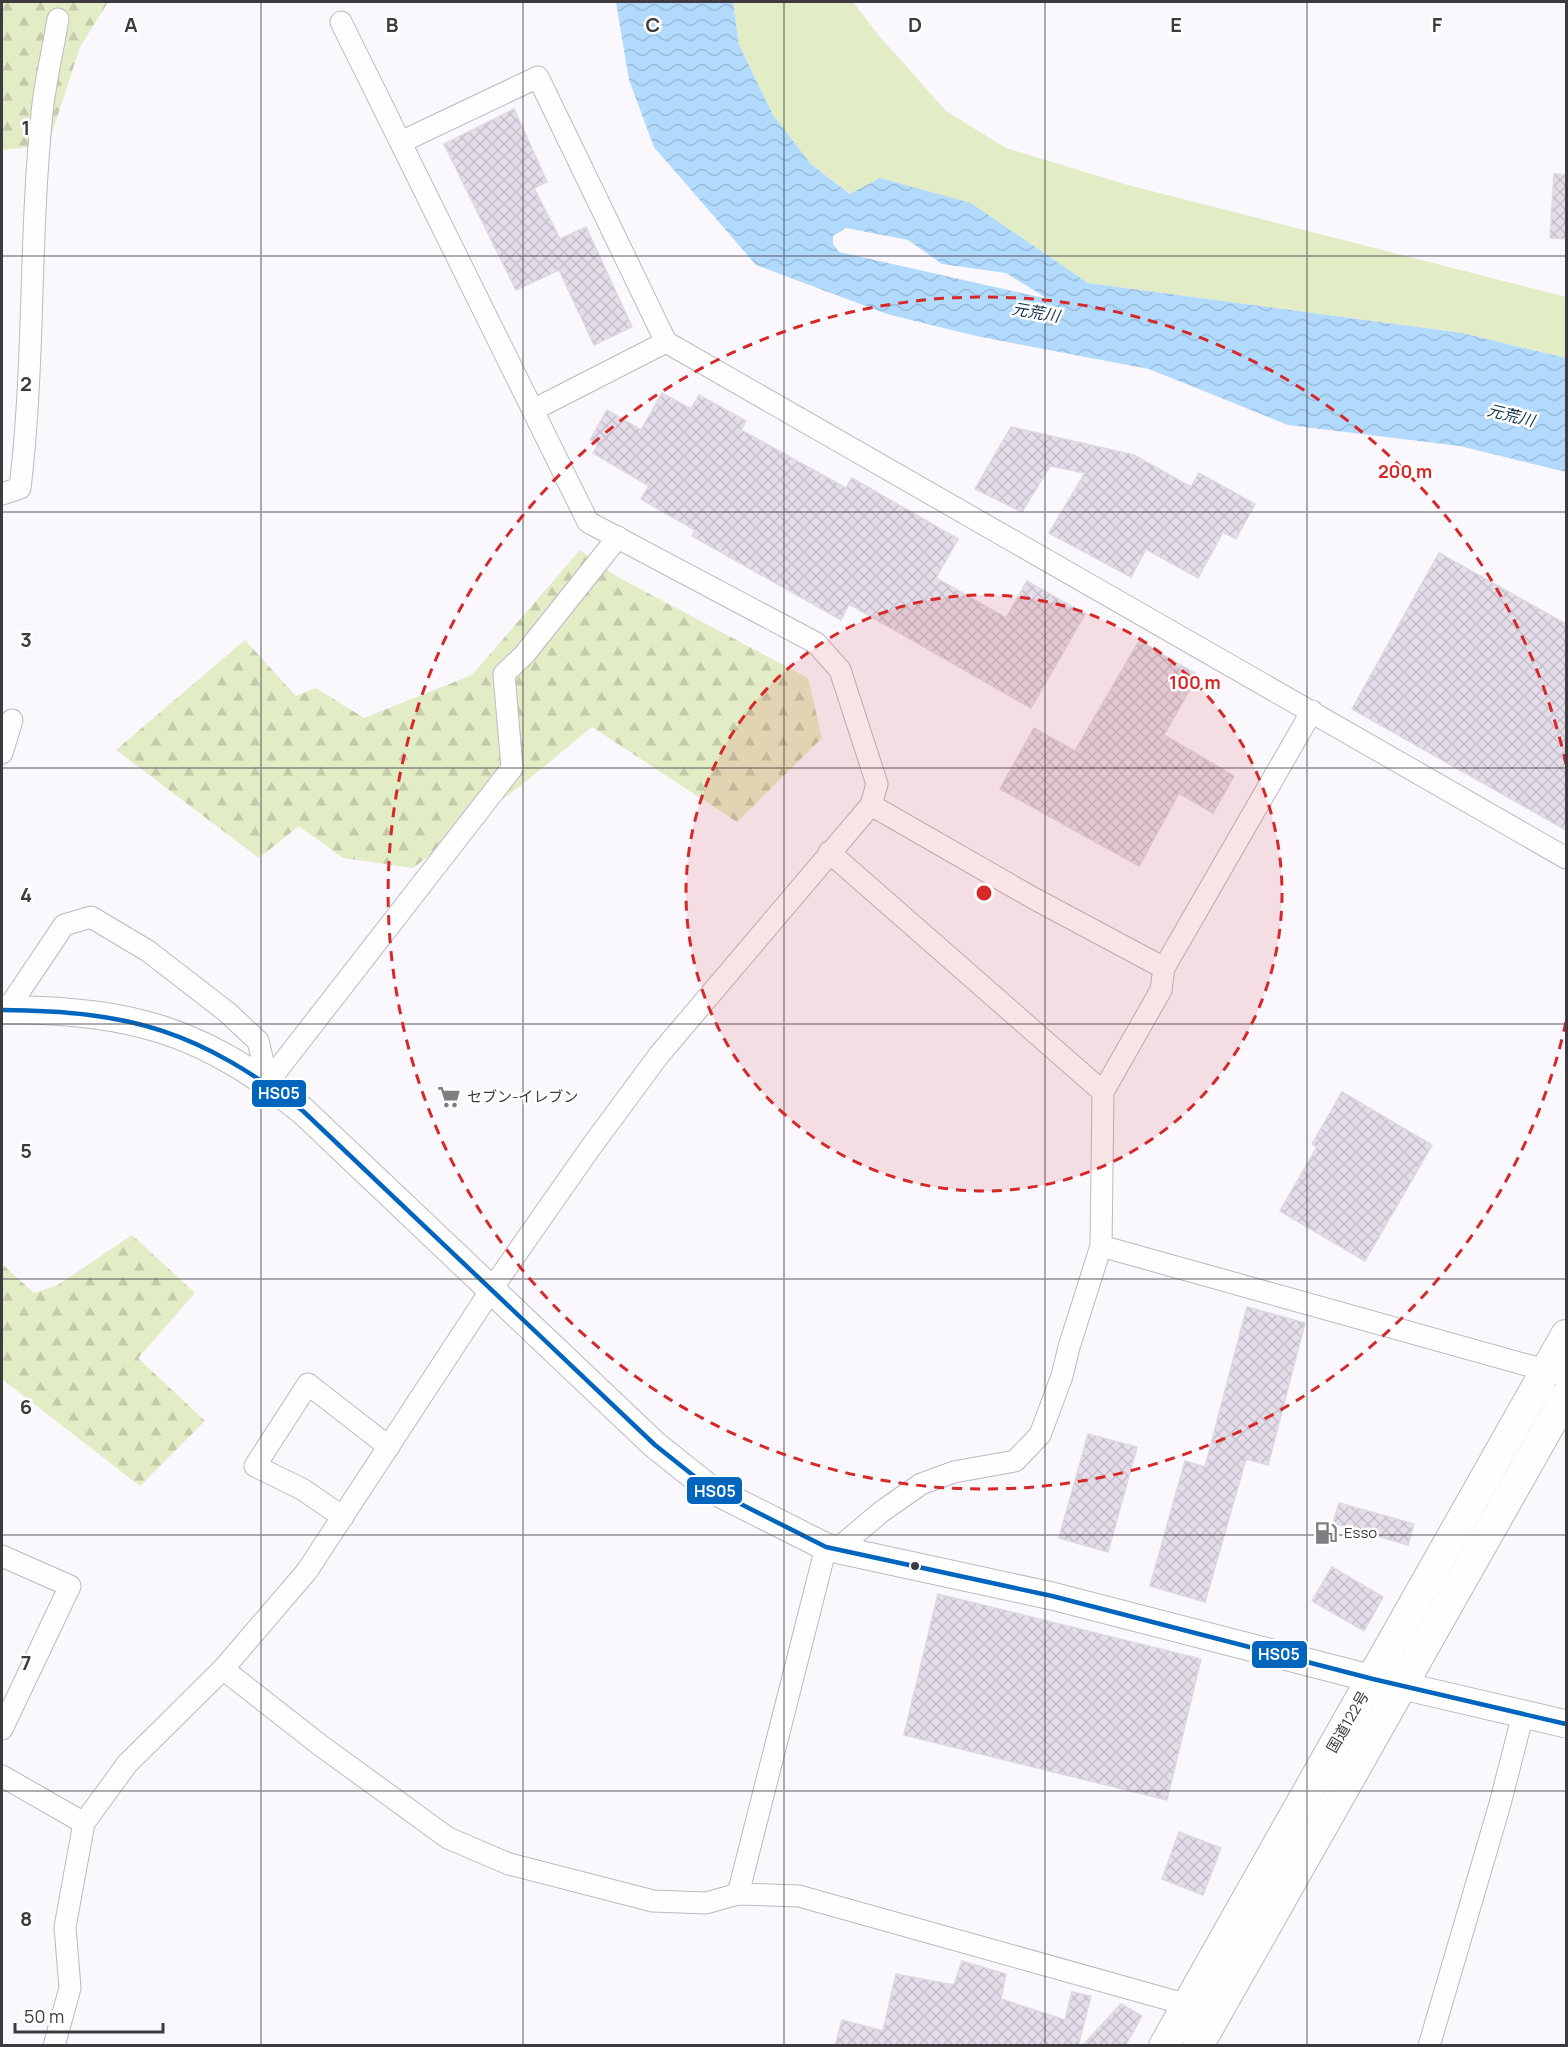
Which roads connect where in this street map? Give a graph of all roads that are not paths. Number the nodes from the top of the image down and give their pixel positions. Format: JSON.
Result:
{"nodes":[{"id":1,"x":58,"y":19,"type":"dead end"},
{"id":2,"x":341,"y":22,"type":"dead end"},
{"id":3,"x":401,"y":142,"type":"junction"},
{"id":4,"x":666,"y":342,"type":"junction"},
{"id":5,"x":535,"y":409,"type":"junction"},
{"id":6,"x":2,"y":494,"type":"edge"},
{"id":7,"x":618,"y":537,"type":"junction"},
{"id":8,"x":1312,"y":711,"type":"junction"},
{"id":9,"x":12,"y":720,"type":"dead end"},
{"id":10,"x":2,"y":753,"type":"edge"},
{"id":11,"x":871,"y":805,"type":"junction"},
{"id":12,"x":829,"y":852,"type":"junction"},
{"id":13,"x":1566,"y":858,"type":"edge"},
{"id":14,"x":1164,"y":968,"type":"junction"},
{"id":15,"x":3,"y":1008,"type":"edge"},
{"id":16,"x":268,"y":1083,"type":"junction"},
{"id":17,"x":1104,"y":1092,"type":"junction"},
{"id":18,"x":1101,"y":1246,"type":"junction"},
{"id":19,"x":491,"y":1290,"type":"junction"},
{"id":20,"x":1566,"y":1335,"type":"edge"},
{"id":21,"x":1556,"y":1374,"type":"edge"},
{"id":22,"x":1566,"y":1396,"type":"edge"},
{"id":23,"x":389,"y":1447,"type":"junction"},
{"id":24,"x":343,"y":1517,"type":"junction"},
{"id":25,"x":831,"y":1549,"type":"junction"},
{"id":26,"x":2,"y":1556,"type":"edge"},
{"id":27,"x":223,"y":1669,"type":"junction"},
{"id":28,"x":1373,"y":1679,"type":"junction"},
{"id":29,"x":1402,"y":1686,"type":"junction"},
{"id":30,"x":1522,"y":1714,"type":"junction"},
{"id":31,"x":1566,"y":1724,"type":"edge"},
{"id":32,"x":2,"y":1729,"type":"edge"},
{"id":33,"x":2,"y":1776,"type":"edge"},
{"id":34,"x":84,"y":1823,"type":"junction"},
{"id":35,"x":738,"y":1894,"type":"junction"},
{"id":36,"x":1188,"y":2005,"type":"junction"},
{"id":37,"x":54,"y":2046,"type":"edge"},
{"id":38,"x":1164,"y":2046,"type":"edge"},
{"id":39,"x":1198,"y":2046,"type":"edge"},
{"id":40,"x":1429,"y":2046,"type":"edge"}],
"edges":[{"from":1,"to":6,"type":"street"},
{"from":2,"to":3,"type":"street"},
{"from":3,"to":4,"type":"street"},
{"from":3,"to":5,"type":"street"},
{"from":4,"to":5,"type":"street"},
{"from":4,"to":8,"type":"street"},
{"from":5,"to":7,"type":"street"},
{"from":7,"to":11,"type":"street"},
{"from":7,"to":16,"type":"street"},
{"from":8,"to":13,"type":"street"},
{"from":8,"to":14,"type":"street"},
{"from":9,"to":10,"type":"street"},
{"from":11,"to":12,"type":"street"},
{"from":11,"to":14,"type":"street"},
{"from":12,"to":17,"type":"street"},
{"from":12,"to":19,"type":"street"},
{"from":14,"to":17,"type":"street"},
{"from":15,"to":16,"type":"main road"},
{"from":15,"to":16,"type":"street"},
{"from":16,"to":19,"type":"main road"},
{"from":17,"to":18,"type":"street"},
{"from":18,"to":21,"type":"street"},
{"from":18,"to":25,"type":"street"},
{"from":19,"to":23,"type":"street"},
{"from":19,"to":25,"type":"main road"},
{"from":20,"to":21,"type":"highway","name":"国道122号"},
{"from":21,"to":28,"type":"highway","name":"国道122号"},
{"from":22,"to":29,"type":"highway","name":"国道122号"},
{"from":23,"to":24,"type":"street"},
{"from":23,"to":24,"type":"street"},
{"from":24,"to":27,"type":"street"},
{"from":25,"to":28,"type":"main road"},
{"from":25,"to":35,"type":"street"},
{"from":26,"to":32,"type":"street"},
{"from":27,"to":34,"type":"street"},
{"from":27,"to":35,"type":"street"},
{"from":28,"to":29,"type":"main road"},
{"from":28,"to":36,"type":"highway","name":"国道122号"},
{"from":29,"to":30,"type":"main road"},
{"from":29,"to":39,"type":"highway","name":"国道122号"},
{"from":30,"to":31,"type":"main road"},
{"from":30,"to":40,"type":"street"},
{"from":33,"to":34,"type":"street"},
{"from":34,"to":37,"type":"street"},
{"from":35,"to":36,"type":"street"},
{"from":36,"to":38,"type":"highway","name":"国道122号"}]}
